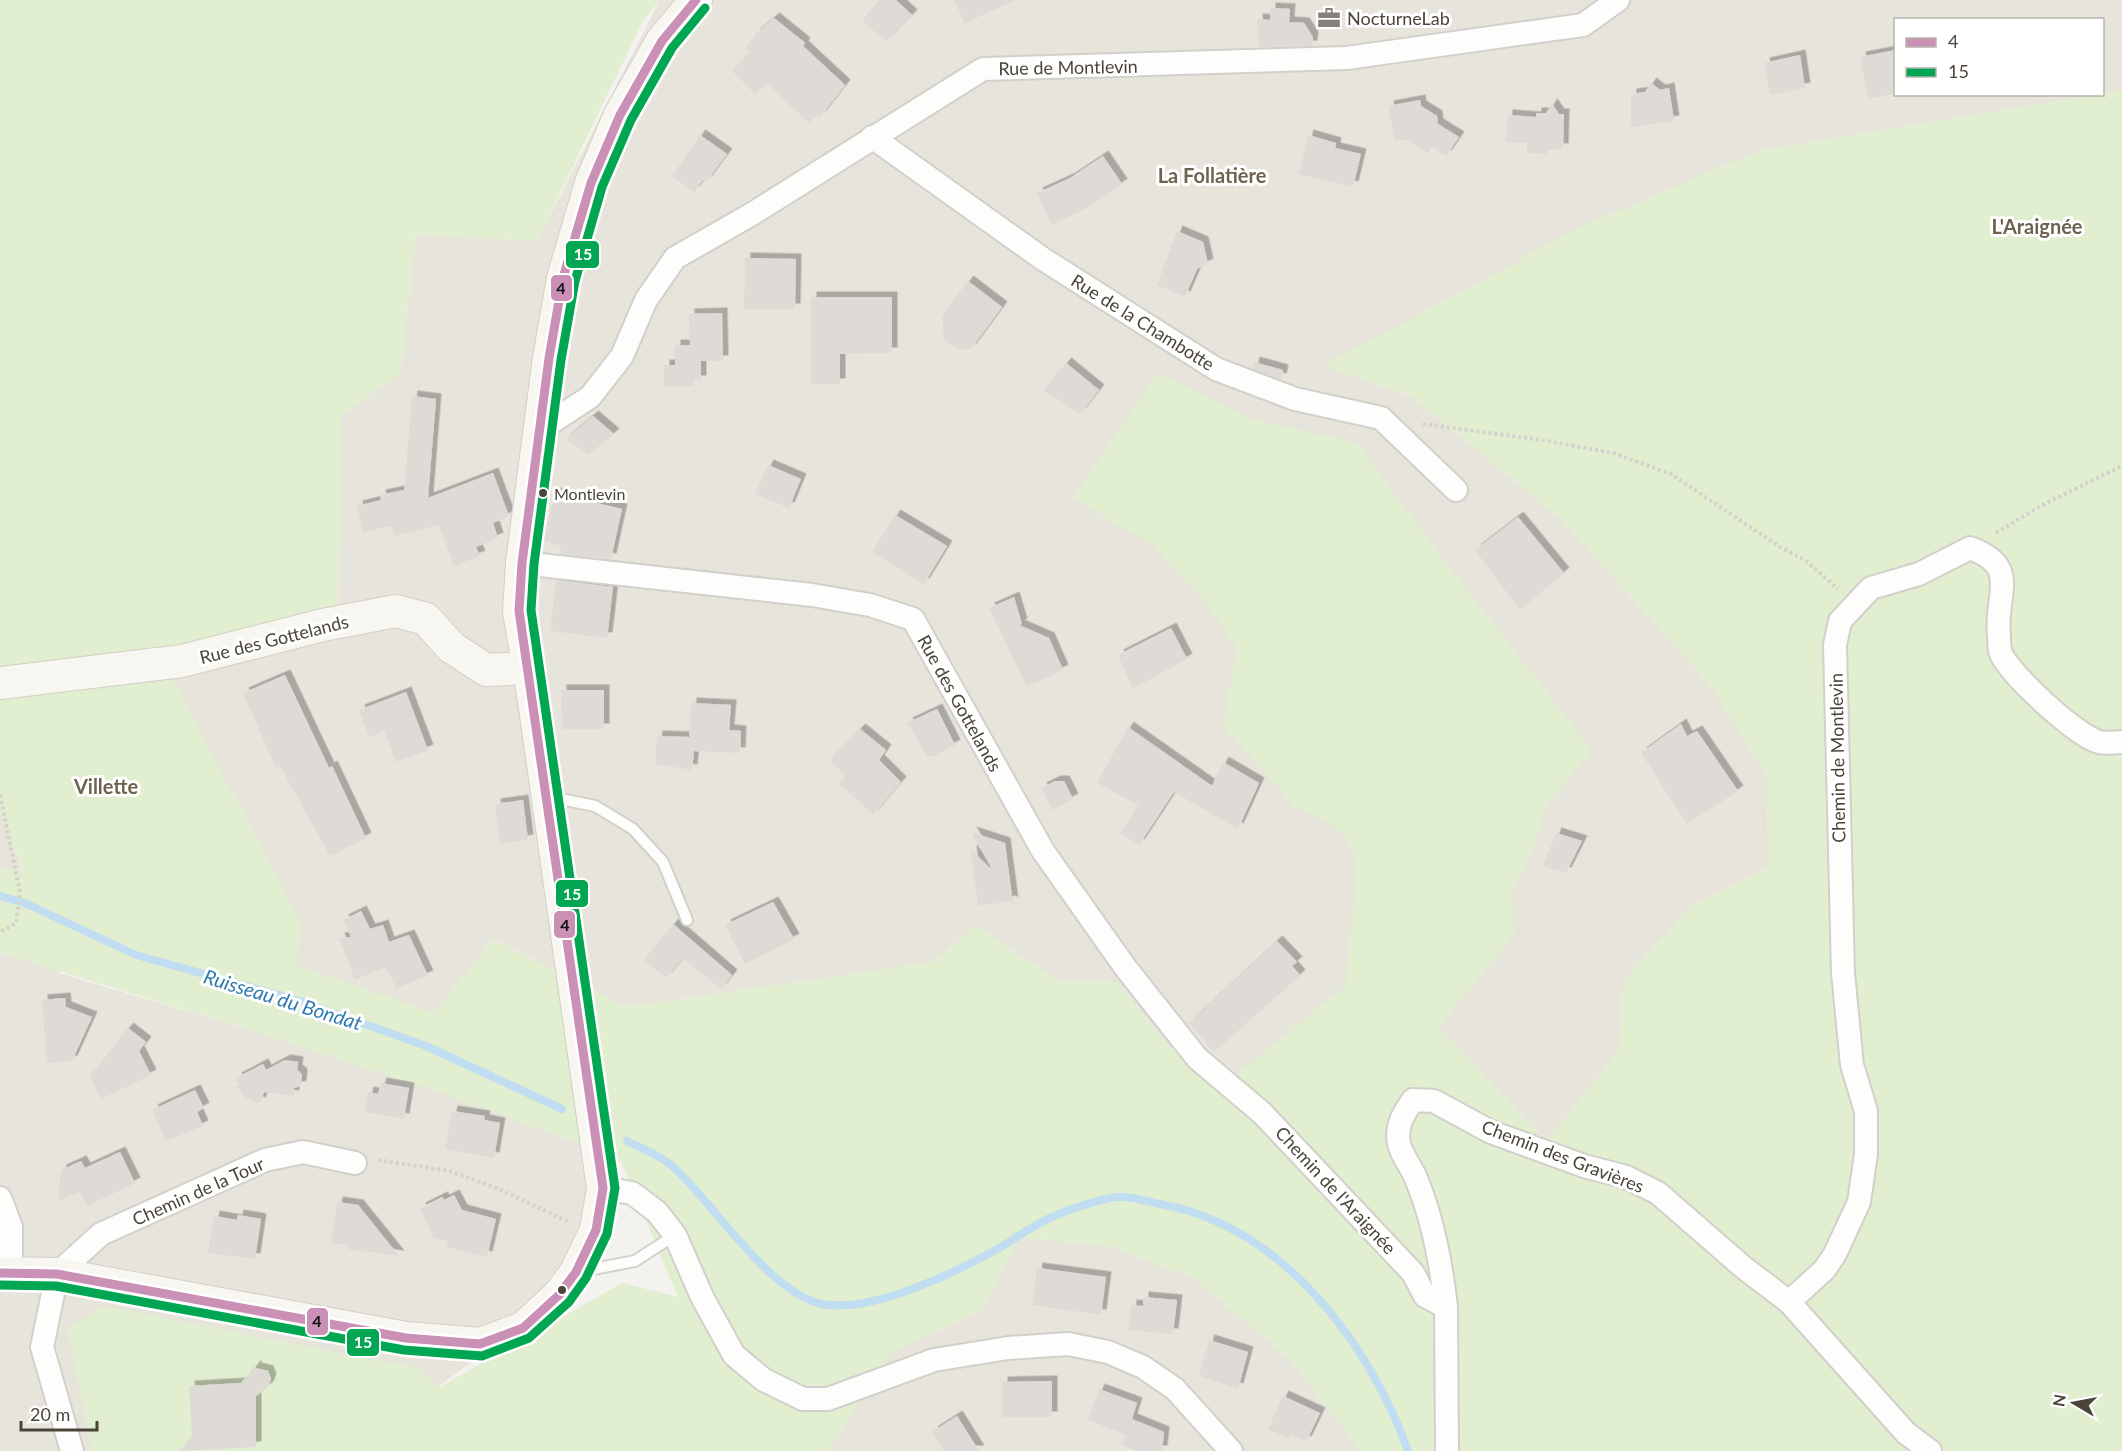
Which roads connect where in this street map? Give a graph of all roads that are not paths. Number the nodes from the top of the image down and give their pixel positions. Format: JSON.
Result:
{"nodes":[{"id":1,"x":696,"y":0,"type":"edge"},
{"id":2,"x":1618,"y":0,"type":"edge"},
{"id":3,"x":872,"y":137,"type":"junction"},
{"id":4,"x":541,"y":429,"type":"junction"},
{"id":5,"x":1456,"y":490,"type":"dead end"},
{"id":6,"x":522,"y":562,"type":"junction"},
{"id":7,"x":528,"y":668,"type":"junction"},
{"id":8,"x":0,"y":683,"type":"edge"},
{"id":9,"x":2122,"y":742,"type":"edge"},
{"id":10,"x":548,"y":796,"type":"junction"},
{"id":11,"x":687,"y":920,"type":"dead end"},
{"id":12,"x":1125,"y":967,"type":"joint"},
{"id":13,"x":355,"y":1163,"type":"road end"},
{"id":14,"x":603,"y":1188,"type":"junction"},
{"id":15,"x":0,"y":1198,"type":"edge"},
{"id":16,"x":675,"y":1235,"type":"junction"},
{"id":17,"x":576,"y":1272,"type":"junction"},
{"id":18,"x":5,"y":1273,"type":"edge"},
{"id":19,"x":57,"y":1274,"type":"junction"},
{"id":20,"x":1789,"y":1302,"type":"junction"},
{"id":21,"x":1446,"y":1307,"type":"junction"},
{"id":22,"x":72,"y":1451,"type":"edge"},
{"id":23,"x":1231,"y":1451,"type":"edge"},
{"id":24,"x":1447,"y":1451,"type":"edge"},
{"id":25,"x":1930,"y":1451,"type":"edge"}],
"edges":[{"from":1,"to":4,"type":"main road"},
{"from":2,"to":3,"type":"street","name":"Rue de Montlevin"},
{"from":3,"to":4,"type":"street","name":"Rue de Montlevin"},
{"from":3,"to":5,"type":"street","name":"Rue de la Chambotte"},
{"from":4,"to":6,"type":"main road"},
{"from":6,"to":7,"type":"main road"},
{"from":6,"to":12,"type":"street","name":"Rue des Gottelands"},
{"from":7,"to":8,"type":"main road","name":"Rue des Gottelands"},
{"from":7,"to":10,"type":"main road"},
{"from":9,"to":20,"type":"street","name":"Chemin de Montlevin"},
{"from":10,"to":11,"type":"lane"},
{"from":10,"to":14,"type":"main road"},
{"from":12,"to":21,"type":"street","name":"Chemin de l'Araignée"},
{"from":13,"to":19,"type":"street","name":"Chemin de la Tour"},
{"from":14,"to":16,"type":"street"},
{"from":14,"to":17,"type":"main road"},
{"from":15,"to":18,"type":"street"},
{"from":16,"to":17,"type":"lane"},
{"from":16,"to":23,"type":"street"},
{"from":17,"to":19,"type":"main road"},
{"from":18,"to":19,"type":"main road"},
{"from":19,"to":22,"type":"street"},
{"from":20,"to":21,"type":"street","name":"Chemin des Gravières"},
{"from":20,"to":25,"type":"street"},
{"from":21,"to":24,"type":"street"}]}
